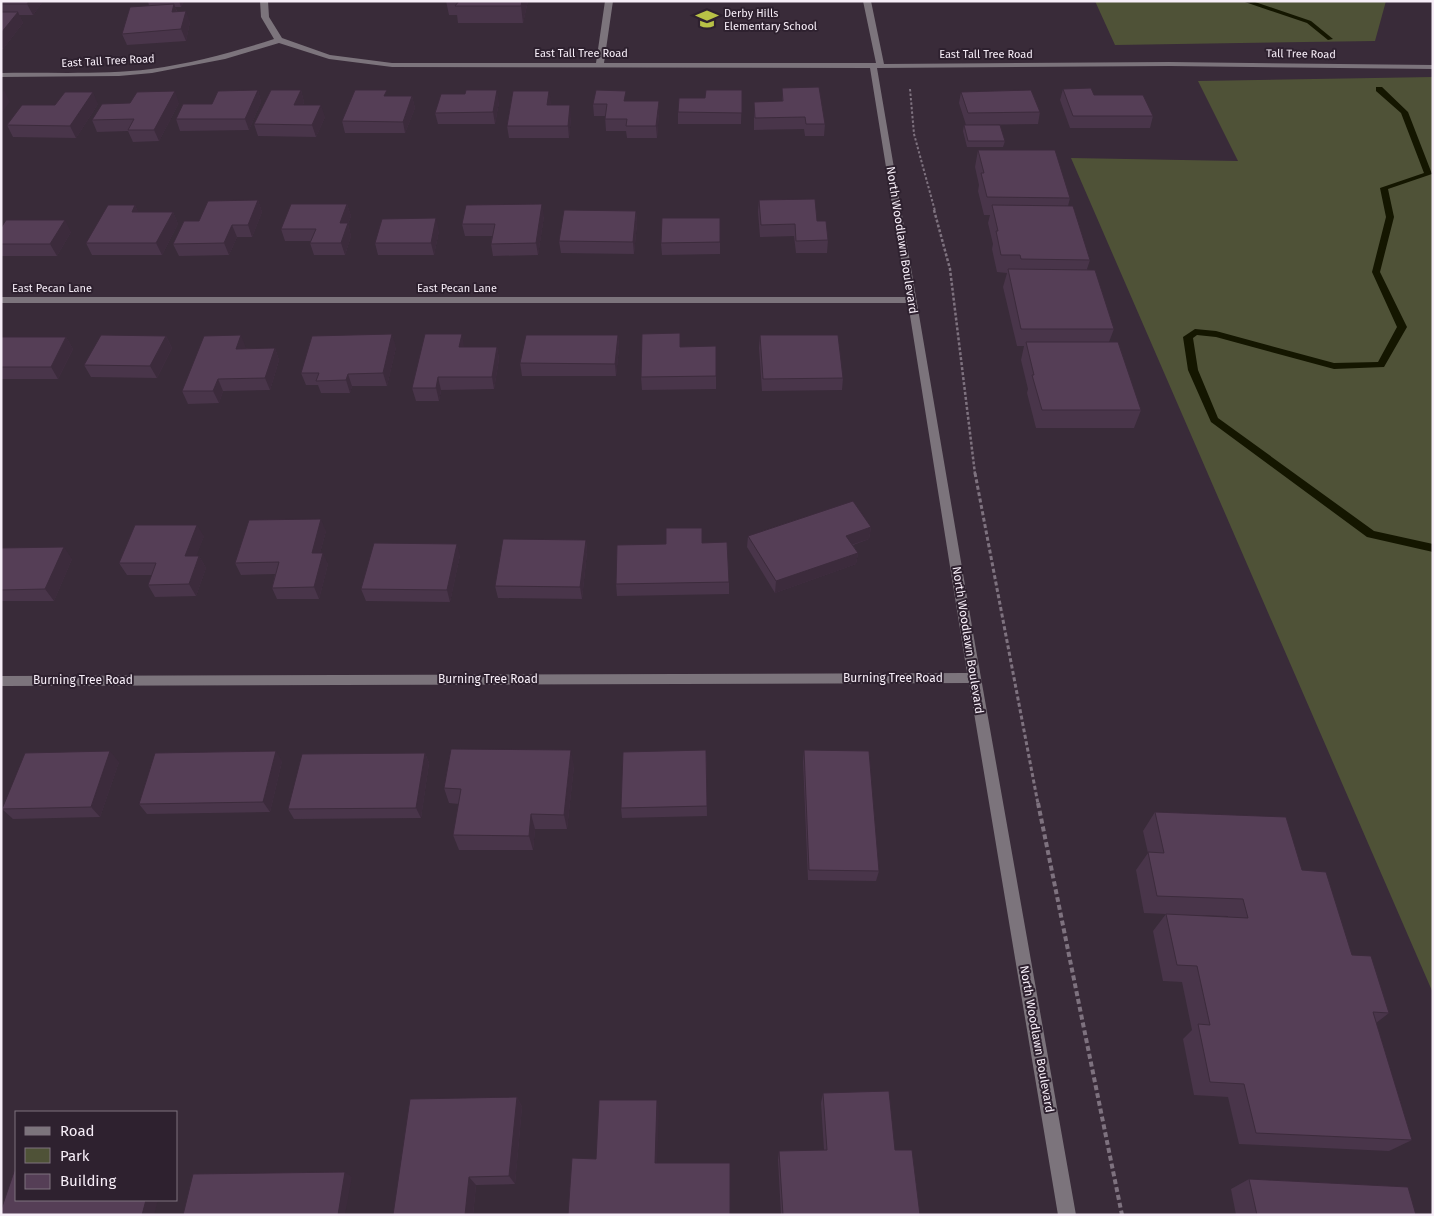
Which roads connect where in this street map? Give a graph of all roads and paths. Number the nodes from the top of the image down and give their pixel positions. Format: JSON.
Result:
{"nodes":[{"id":1,"x":264,"y":1,"type":"edge"},
{"id":2,"x":609,"y":1,"type":"edge"},
{"id":3,"x":868,"y":1,"type":"edge"},
{"id":4,"x":279,"y":40,"type":"junction"},
{"id":5,"x":1169,"y":64,"type":"joint"},
{"id":6,"x":600,"y":65,"type":"junction"},
{"id":7,"x":876,"y":65,"type":"junction"},
{"id":8,"x":1433,"y":67,"type":"edge"},
{"id":9,"x":1,"y":75,"type":"edge"},
{"id":10,"x":910,"y":86,"type":"dead end"},
{"id":11,"x":1,"y":300,"type":"edge"},
{"id":12,"x":912,"y":300,"type":"junction"},
{"id":13,"x":974,"y":678,"type":"junction"},
{"id":14,"x":1,"y":680,"type":"edge"},
{"id":15,"x":1067,"y":1215,"type":"edge"},
{"id":16,"x":1122,"y":1215,"type":"edge"}],
"edges":[{"from":1,"to":4,"type":"street"},
{"from":2,"to":6,"type":"street"},
{"from":3,"to":7,"type":"street","name":"North Woodlawn Boulevard"},
{"from":4,"to":6,"type":"street","name":"East Tall Tree Road"},
{"from":4,"to":9,"type":"street","name":"East Tall Tree Road"},
{"from":5,"to":7,"type":"street","name":"East Tall Tree Road"},
{"from":5,"to":8,"type":"street","name":"Tall Tree Road"},
{"from":6,"to":7,"type":"street","name":"East Tall Tree Road"},
{"from":7,"to":12,"type":"street","name":"North Woodlawn Boulevard"},
{"from":10,"to":16,"type":"path"},
{"from":11,"to":12,"type":"street","name":"East Pecan Lane"},
{"from":12,"to":13,"type":"street","name":"North Woodlawn Boulevard"},
{"from":13,"to":14,"type":"street","name":"Burning Tree Road"},
{"from":13,"to":15,"type":"street","name":"North Woodlawn Boulevard"}]}
